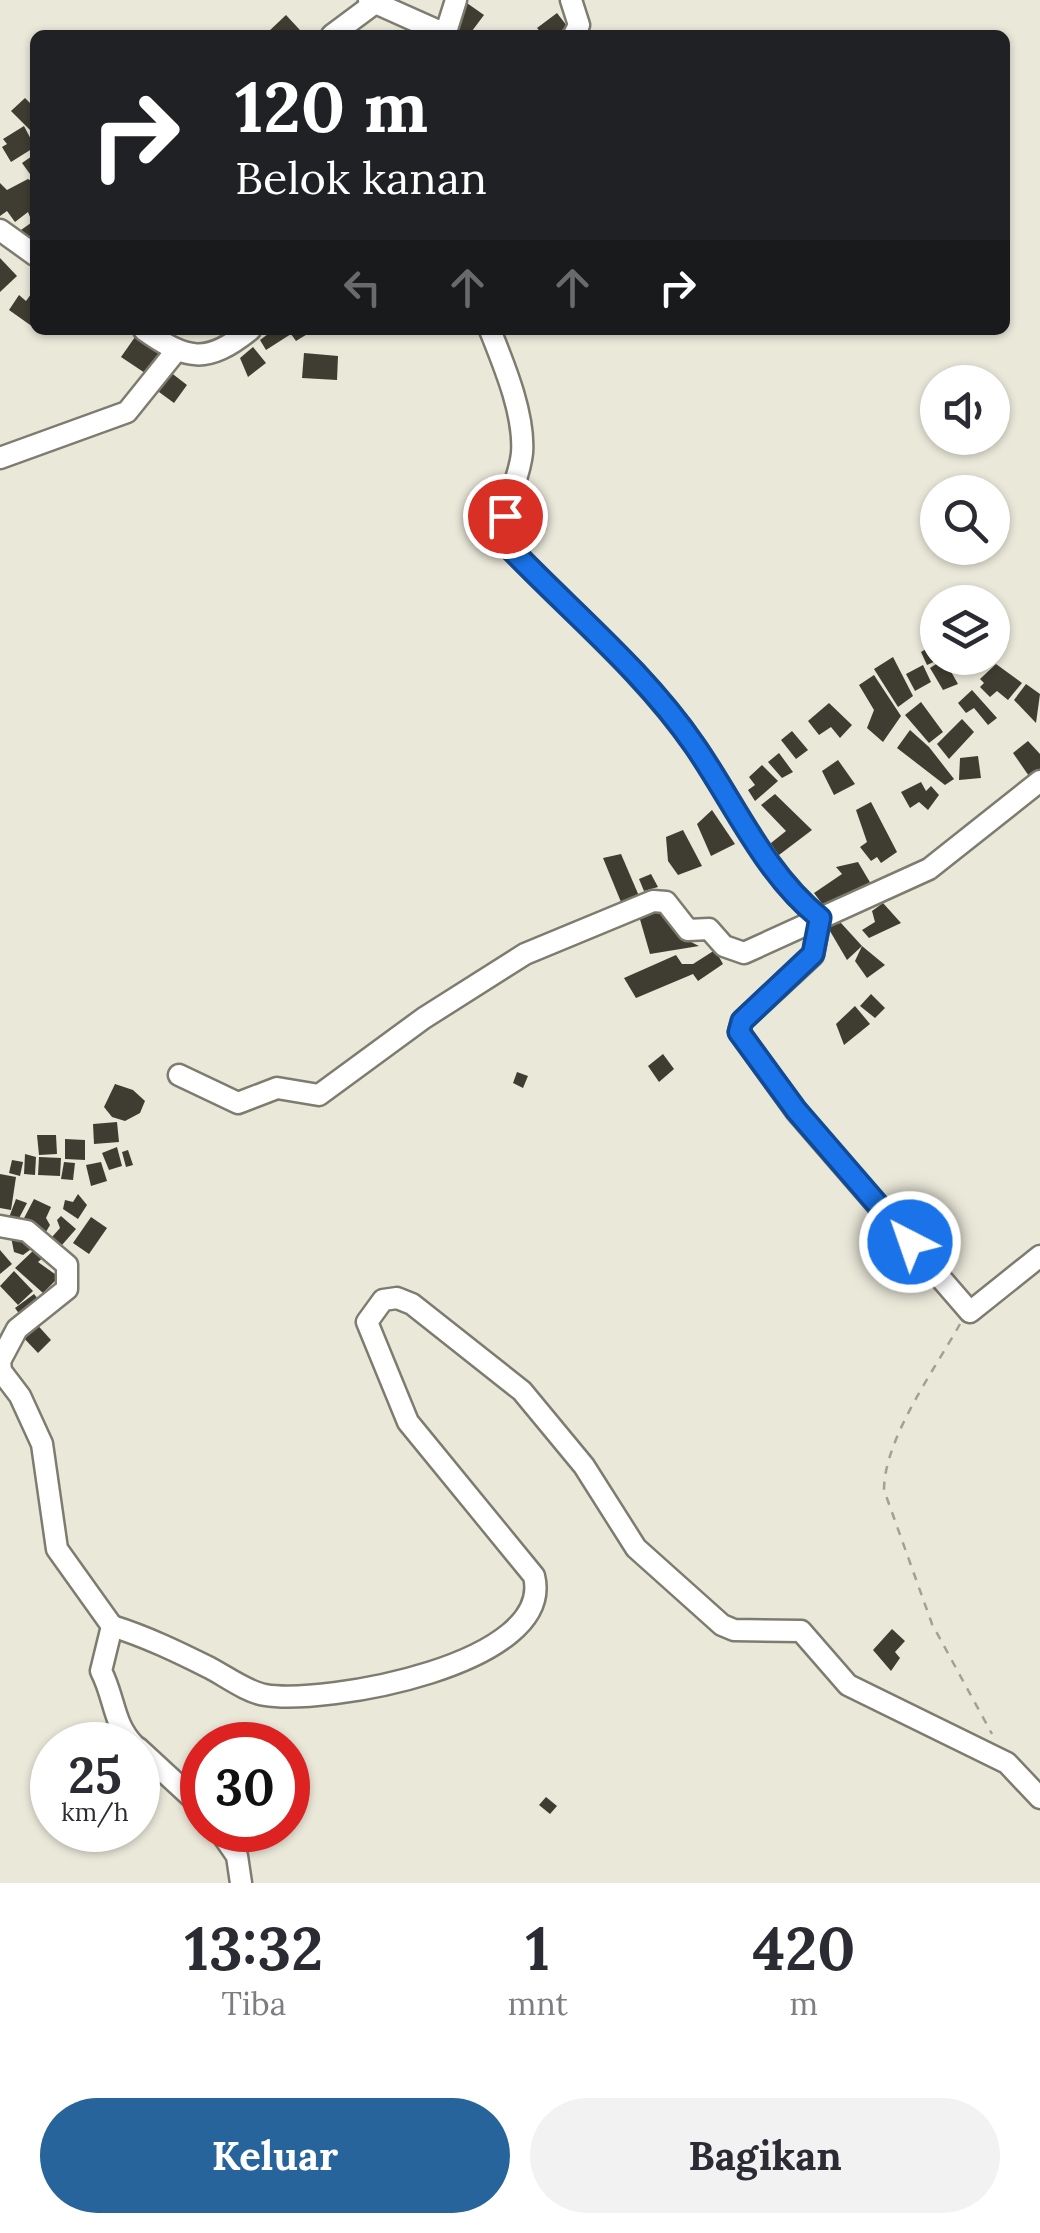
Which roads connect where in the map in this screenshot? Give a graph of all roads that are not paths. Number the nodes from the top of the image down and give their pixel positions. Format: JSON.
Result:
{"nodes":[{"id":1,"x":456,"y":0,"type":"edge"},
{"id":2,"x":571,"y":0,"type":"edge"},
{"id":3,"x":372,"y":1,"type":"edge"},
{"id":4,"x":338,"y":30,"type":"edge"},
{"id":5,"x":436,"y":30,"type":"edge"},
{"id":6,"x":446,"y":30,"type":"edge"},
{"id":7,"x":577,"y":30,"type":"edge"},
{"id":8,"x":0,"y":230,"type":"edge"},
{"id":9,"x":30,"y":251,"type":"edge"},
{"id":10,"x":151,"y":335,"type":"edge"},
{"id":11,"x":241,"y":335,"type":"edge"},
{"id":12,"x":491,"y":335,"type":"edge"},
{"id":13,"x":176,"y":352,"type":"junction"},
{"id":14,"x":0,"y":458,"type":"edge"},
{"id":15,"x":1040,"y":781,"type":"edge"},
{"id":16,"x":820,"y":918,"type":"junction"},
{"id":17,"x":179,"y":1075,"type":"dead end"},
{"id":18,"x":0,"y":1226,"type":"edge"},
{"id":19,"x":1040,"y":1256,"type":"edge"},
{"id":20,"x":0,"y":1385,"type":"edge"},
{"id":21,"x":20,"y":1396,"type":"junction"},
{"id":22,"x":112,"y":1626,"type":"junction"},
{"id":23,"x":118,"y":1722,"type":"edge"},
{"id":24,"x":160,"y":1769,"type":"edge"},
{"id":25,"x":180,"y":1787,"type":"edge"},
{"id":26,"x":1040,"y":1798,"type":"edge"},
{"id":27,"x":234,"y":1852,"type":"edge"},
{"id":28,"x":241,"y":1883,"type":"edge"}],
"edges":[{"from":1,"to":6,"type":"street"},
{"from":2,"to":7,"type":"street"},
{"from":3,"to":4,"type":"street"},
{"from":3,"to":5,"type":"street"},
{"from":8,"to":9,"type":"street"},
{"from":10,"to":13,"type":"street"},
{"from":11,"to":13,"type":"street"},
{"from":12,"to":16,"type":"street"},
{"from":13,"to":14,"type":"street"},
{"from":15,"to":16,"type":"street"},
{"from":16,"to":17,"type":"street"},
{"from":16,"to":19,"type":"street"},
{"from":18,"to":21,"type":"street"},
{"from":20,"to":21,"type":"street"},
{"from":21,"to":22,"type":"street"},
{"from":22,"to":23,"type":"street"},
{"from":22,"to":26,"type":"street"},
{"from":24,"to":25,"type":"street"},
{"from":27,"to":28,"type":"street"}]}
